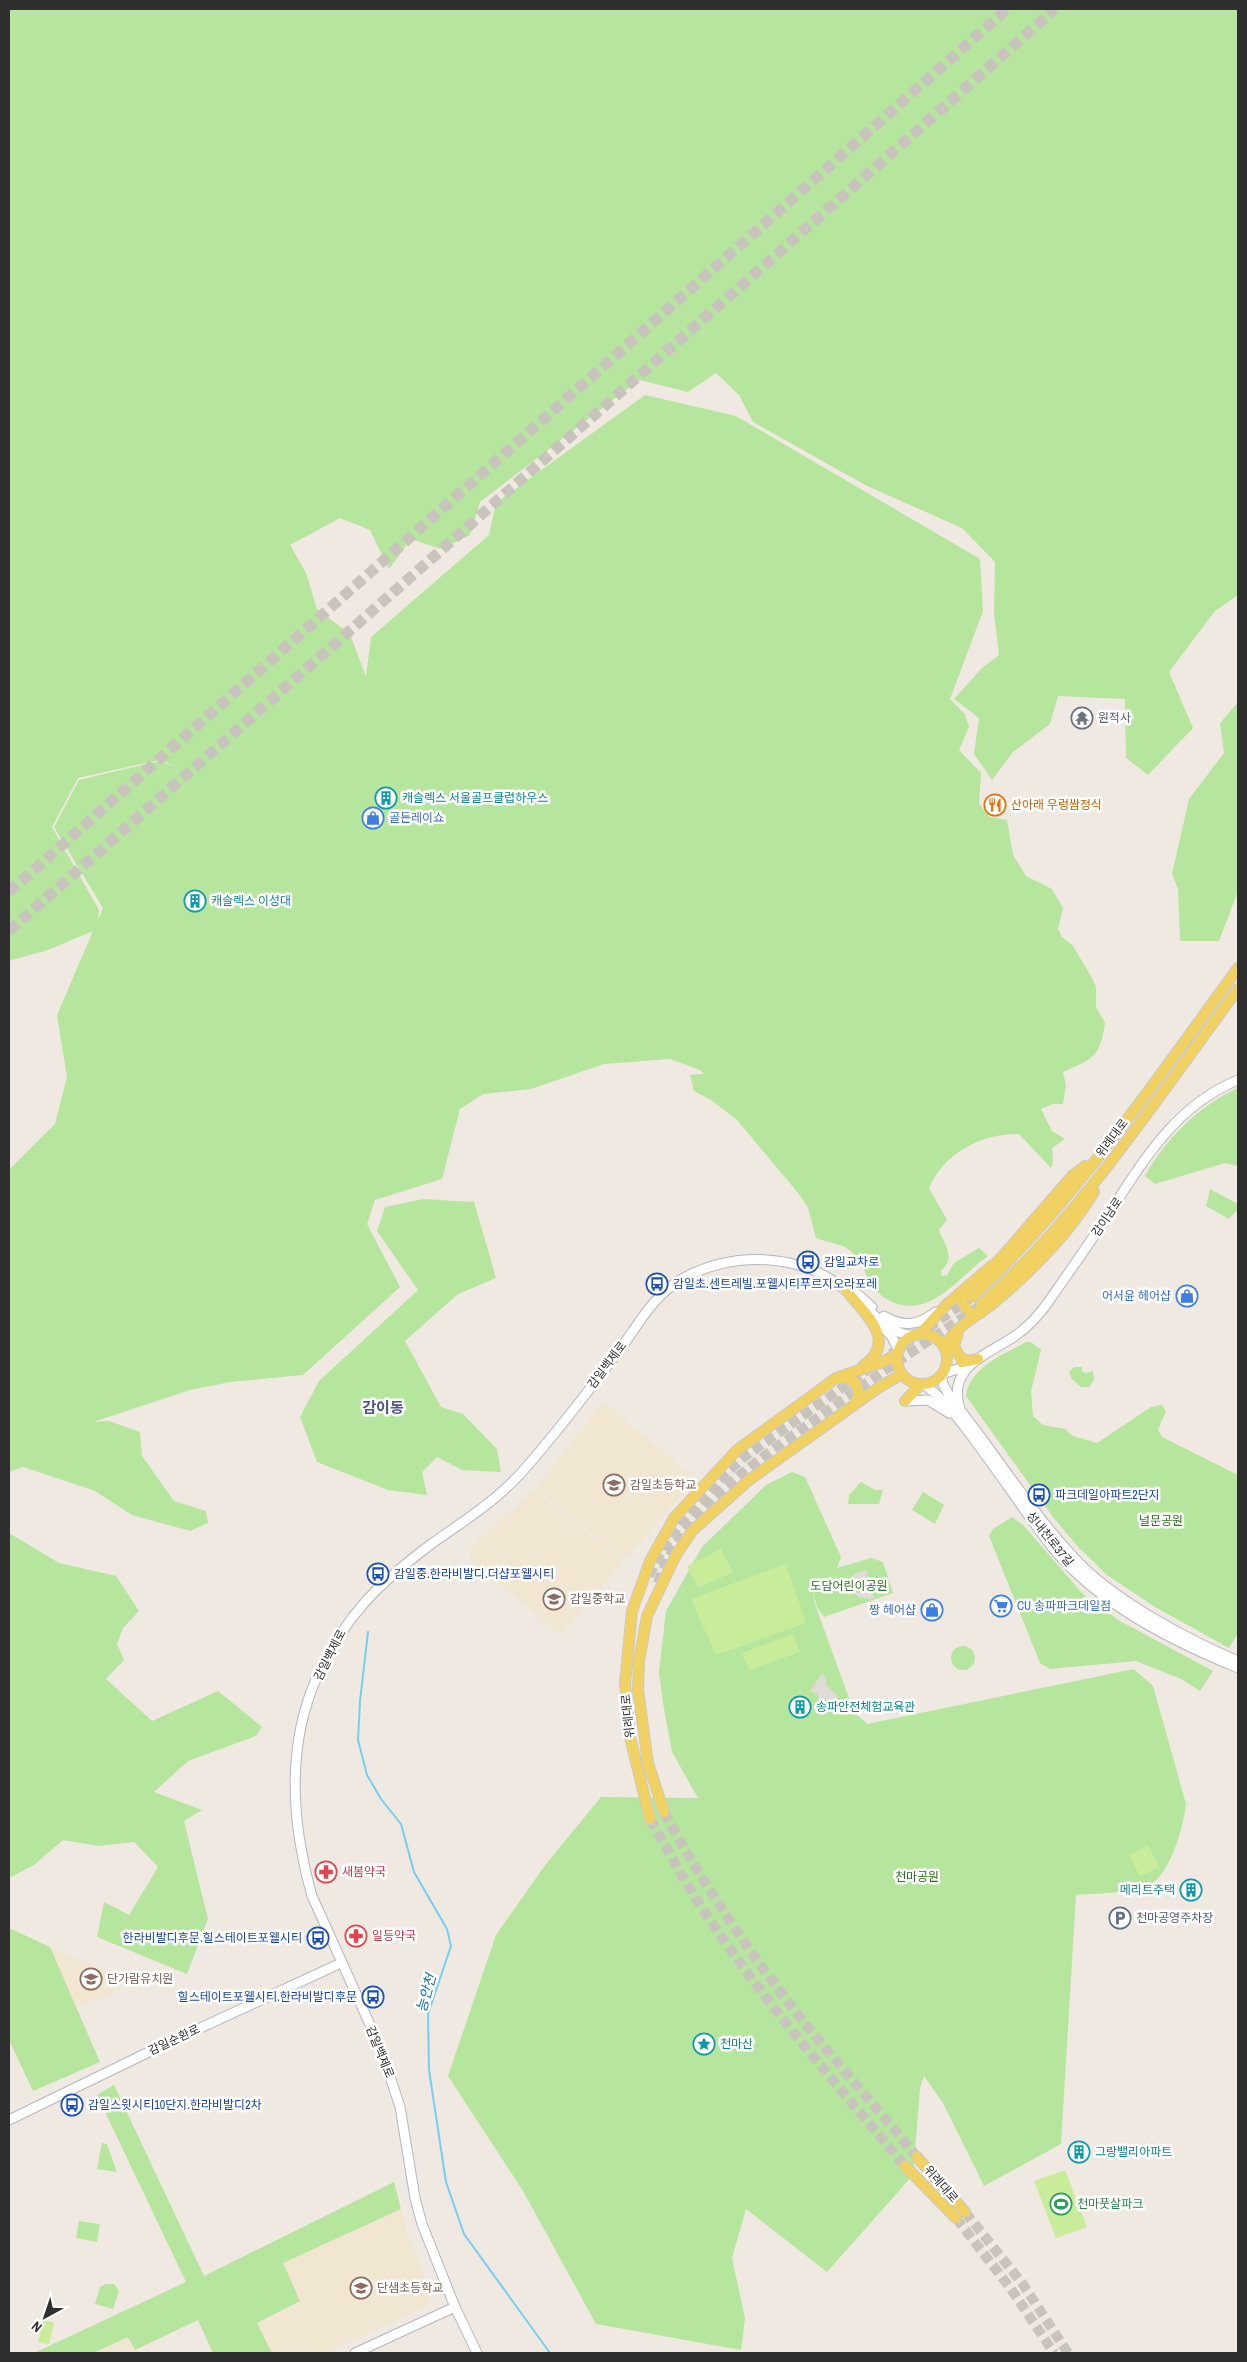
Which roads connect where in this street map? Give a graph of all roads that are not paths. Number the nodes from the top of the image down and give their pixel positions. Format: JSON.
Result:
{"nodes":[{"id":1,"x":1238,"y":968,"type":"edge"},
{"id":2,"x":1238,"y":989,"type":"edge"},
{"id":3,"x":1238,"y":1080,"type":"edge"},
{"id":4,"x":845,"y":1290,"type":"junction"},
{"id":5,"x":968,"y":1294,"type":"junction"},
{"id":6,"x":946,"y":1305,"type":"junction"},
{"id":7,"x":981,"y":1309,"type":"junction"},
{"id":8,"x":879,"y":1319,"type":"junction"},
{"id":9,"x":966,"y":1325,"type":"junction"},
{"id":10,"x":918,"y":1335,"type":"junction"},
{"id":11,"x":946,"y":1351,"type":"junction"},
{"id":12,"x":898,"y":1352,"type":"junction"},
{"id":13,"x":972,"y":1361,"type":"junction"},
{"id":14,"x":860,"y":1368,"type":"junction"},
{"id":15,"x":902,"y":1374,"type":"junction"},
{"id":16,"x":942,"y":1374,"type":"junction"},
{"id":17,"x":836,"y":1378,"type":"junction"},
{"id":18,"x":922,"y":1384,"type":"junction"},
{"id":19,"x":905,"y":1401,"type":"joint"},
{"id":20,"x":854,"y":1406,"type":"junction"},
{"id":21,"x":960,"y":1409,"type":"junction"},
{"id":22,"x":962,"y":1424,"type":"junction"},
{"id":23,"x":1019,"y":1494,"type":"junction"},
{"id":24,"x":1231,"y":1660,"type":"edge"},
{"id":25,"x":1238,"y":1668,"type":"edge"},
{"id":26,"x":664,"y":1812,"type":"tunnel mouth"},
{"id":27,"x":650,"y":1819,"type":"tunnel mouth"},
{"id":28,"x":341,"y":1963,"type":"junction"},
{"id":29,"x":9,"y":2120,"type":"edge"},
{"id":30,"x":917,"y":2156,"type":"tunnel mouth"},
{"id":31,"x":905,"y":2166,"type":"tunnel mouth"},
{"id":32,"x":965,"y":2212,"type":"tunnel mouth"},
{"id":33,"x":956,"y":2218,"type":"tunnel mouth"},
{"id":34,"x":455,"y":2307,"type":"junction"},
{"id":35,"x":354,"y":2353,"type":"edge"},
{"id":36,"x":478,"y":2353,"type":"edge"}],
"edges":[{"from":1,"to":5,"type":"main road","name":"위례대로"},
{"from":2,"to":7,"type":"main road","name":"위례대로"},
{"from":3,"to":13,"type":"main road","name":"감이남로"},
{"from":4,"to":6,"type":"main road"},
{"from":4,"to":8,"type":"main road","name":"감일백제로"},
{"from":4,"to":14,"type":"main road"},
{"from":4,"to":28,"type":"main road","name":"감일백제로"},
{"from":5,"to":6,"type":"main road","name":"위례대로"},
{"from":5,"to":7,"type":"main road"},
{"from":6,"to":10,"type":"main road","name":"위례대로"},
{"from":7,"to":9,"type":"main road","name":"위례대로"},
{"from":8,"to":10,"type":"main road"},
{"from":8,"to":12,"type":"main road"},
{"from":9,"to":11,"type":"main road","name":"위례대로"},
{"from":9,"to":13,"type":"main road"},
{"from":10,"to":11,"type":"main road"},
{"from":10,"to":12,"type":"main road"},
{"from":11,"to":13,"type":"main road"},
{"from":11,"to":16,"type":"main road"},
{"from":12,"to":14,"type":"main road","name":"위례대로"},
{"from":12,"to":15,"type":"main road"},
{"from":13,"to":16,"type":"main road","name":"감이남로"},
{"from":13,"to":21,"type":"main road"},
{"from":14,"to":17,"type":"main road","name":"위례대로"},
{"from":15,"to":18,"type":"main road"},
{"from":15,"to":20,"type":"main road","name":"위례대로"},
{"from":16,"to":18,"type":"main road"},
{"from":16,"to":21,"type":"main road","name":"성내천로37길"},
{"from":17,"to":20,"type":"main road"},
{"from":17,"to":27,"type":"main road","name":"위례대로"},
{"from":18,"to":19,"type":"main road"},
{"from":18,"to":22,"type":"main road","name":"성내천로37길"},
{"from":19,"to":22,"type":"main road"},
{"from":20,"to":26,"type":"main road","name":"위례대로"},
{"from":21,"to":23,"type":"main road","name":"성내천로37길"},
{"from":22,"to":23,"type":"main road","name":"성내천로37길"},
{"from":23,"to":24,"type":"main road","name":"성내천로37길"},
{"from":24,"to":25,"type":"main road","name":"성내천로37길"},
{"from":28,"to":29,"type":"main road","name":"감일순환로"},
{"from":28,"to":34,"type":"main road","name":"감일백제로"},
{"from":30,"to":32,"type":"main road","name":"위례대로"},
{"from":31,"to":33,"type":"main road","name":"위례대로"},
{"from":34,"to":35,"type":"main road"},
{"from":34,"to":36,"type":"main road","name":"감일백제로"}]}
